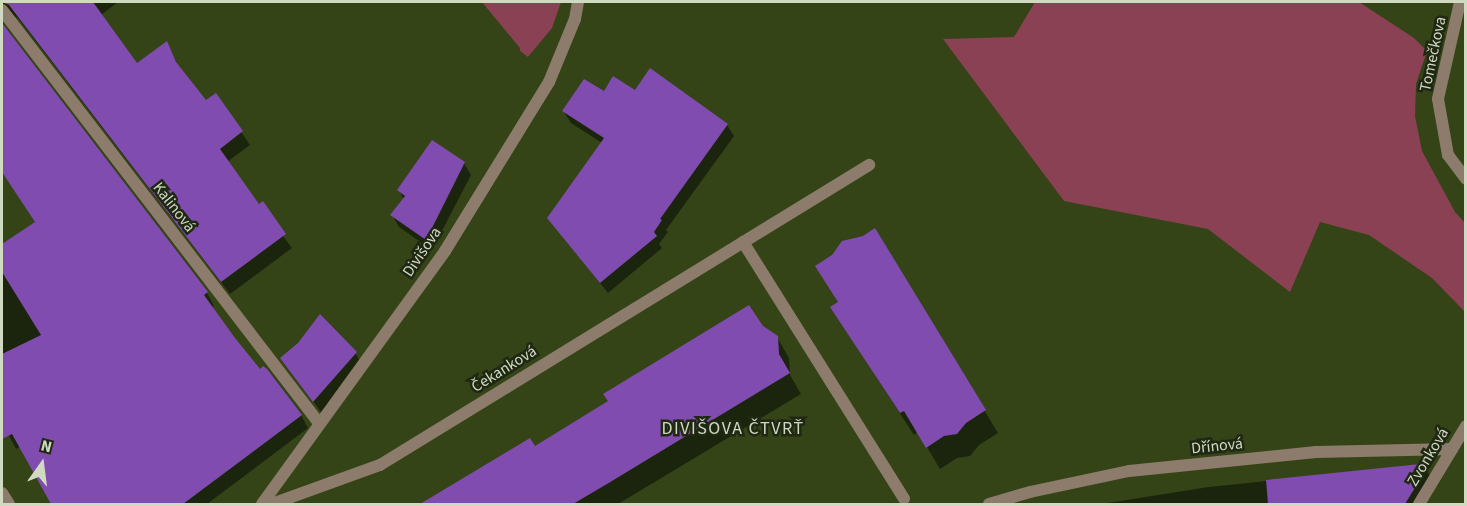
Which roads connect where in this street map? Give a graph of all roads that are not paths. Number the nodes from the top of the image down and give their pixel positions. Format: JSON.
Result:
{"nodes":[{"id":1,"x":578,"y":2,"type":"edge"},
{"id":2,"x":1460,"y":2,"type":"edge"},
{"id":3,"x":2,"y":10,"type":"edge"},
{"id":4,"x":869,"y":165,"type":"dead end"},
{"id":5,"x":1466,"y":179,"type":"edge"},
{"id":6,"x":743,"y":242,"type":"junction"},
{"id":7,"x":320,"y":423,"type":"junction"},
{"id":8,"x":1466,"y":426,"type":"edge"},
{"id":9,"x":1452,"y":450,"type":"junction"},
{"id":10,"x":2,"y":493,"type":"edge"},
{"id":11,"x":904,"y":499,"type":"dead end"},
{"id":12,"x":9,"y":504,"type":"edge"},
{"id":13,"x":262,"y":504,"type":"edge"},
{"id":14,"x":272,"y":504,"type":"edge"},
{"id":15,"x":989,"y":504,"type":"edge"},
{"id":16,"x":1419,"y":504,"type":"edge"}],
"edges":[{"from":1,"to":7,"type":"street","name":"Divišova"},
{"from":2,"to":5,"type":"street","name":"Tomečkova"},
{"from":3,"to":7,"type":"street","name":"Kalinová"},
{"from":4,"to":6,"type":"street","name":"Čekanková"},
{"from":6,"to":11,"type":"street"},
{"from":6,"to":14,"type":"street","name":"Čekanková"},
{"from":7,"to":13,"type":"street","name":"Divišova"},
{"from":8,"to":9,"type":"street","name":"Zvonková"},
{"from":9,"to":15,"type":"street","name":"Dřínová"},
{"from":9,"to":16,"type":"street","name":"Zvonková"},
{"from":10,"to":12,"type":"street"}]}
